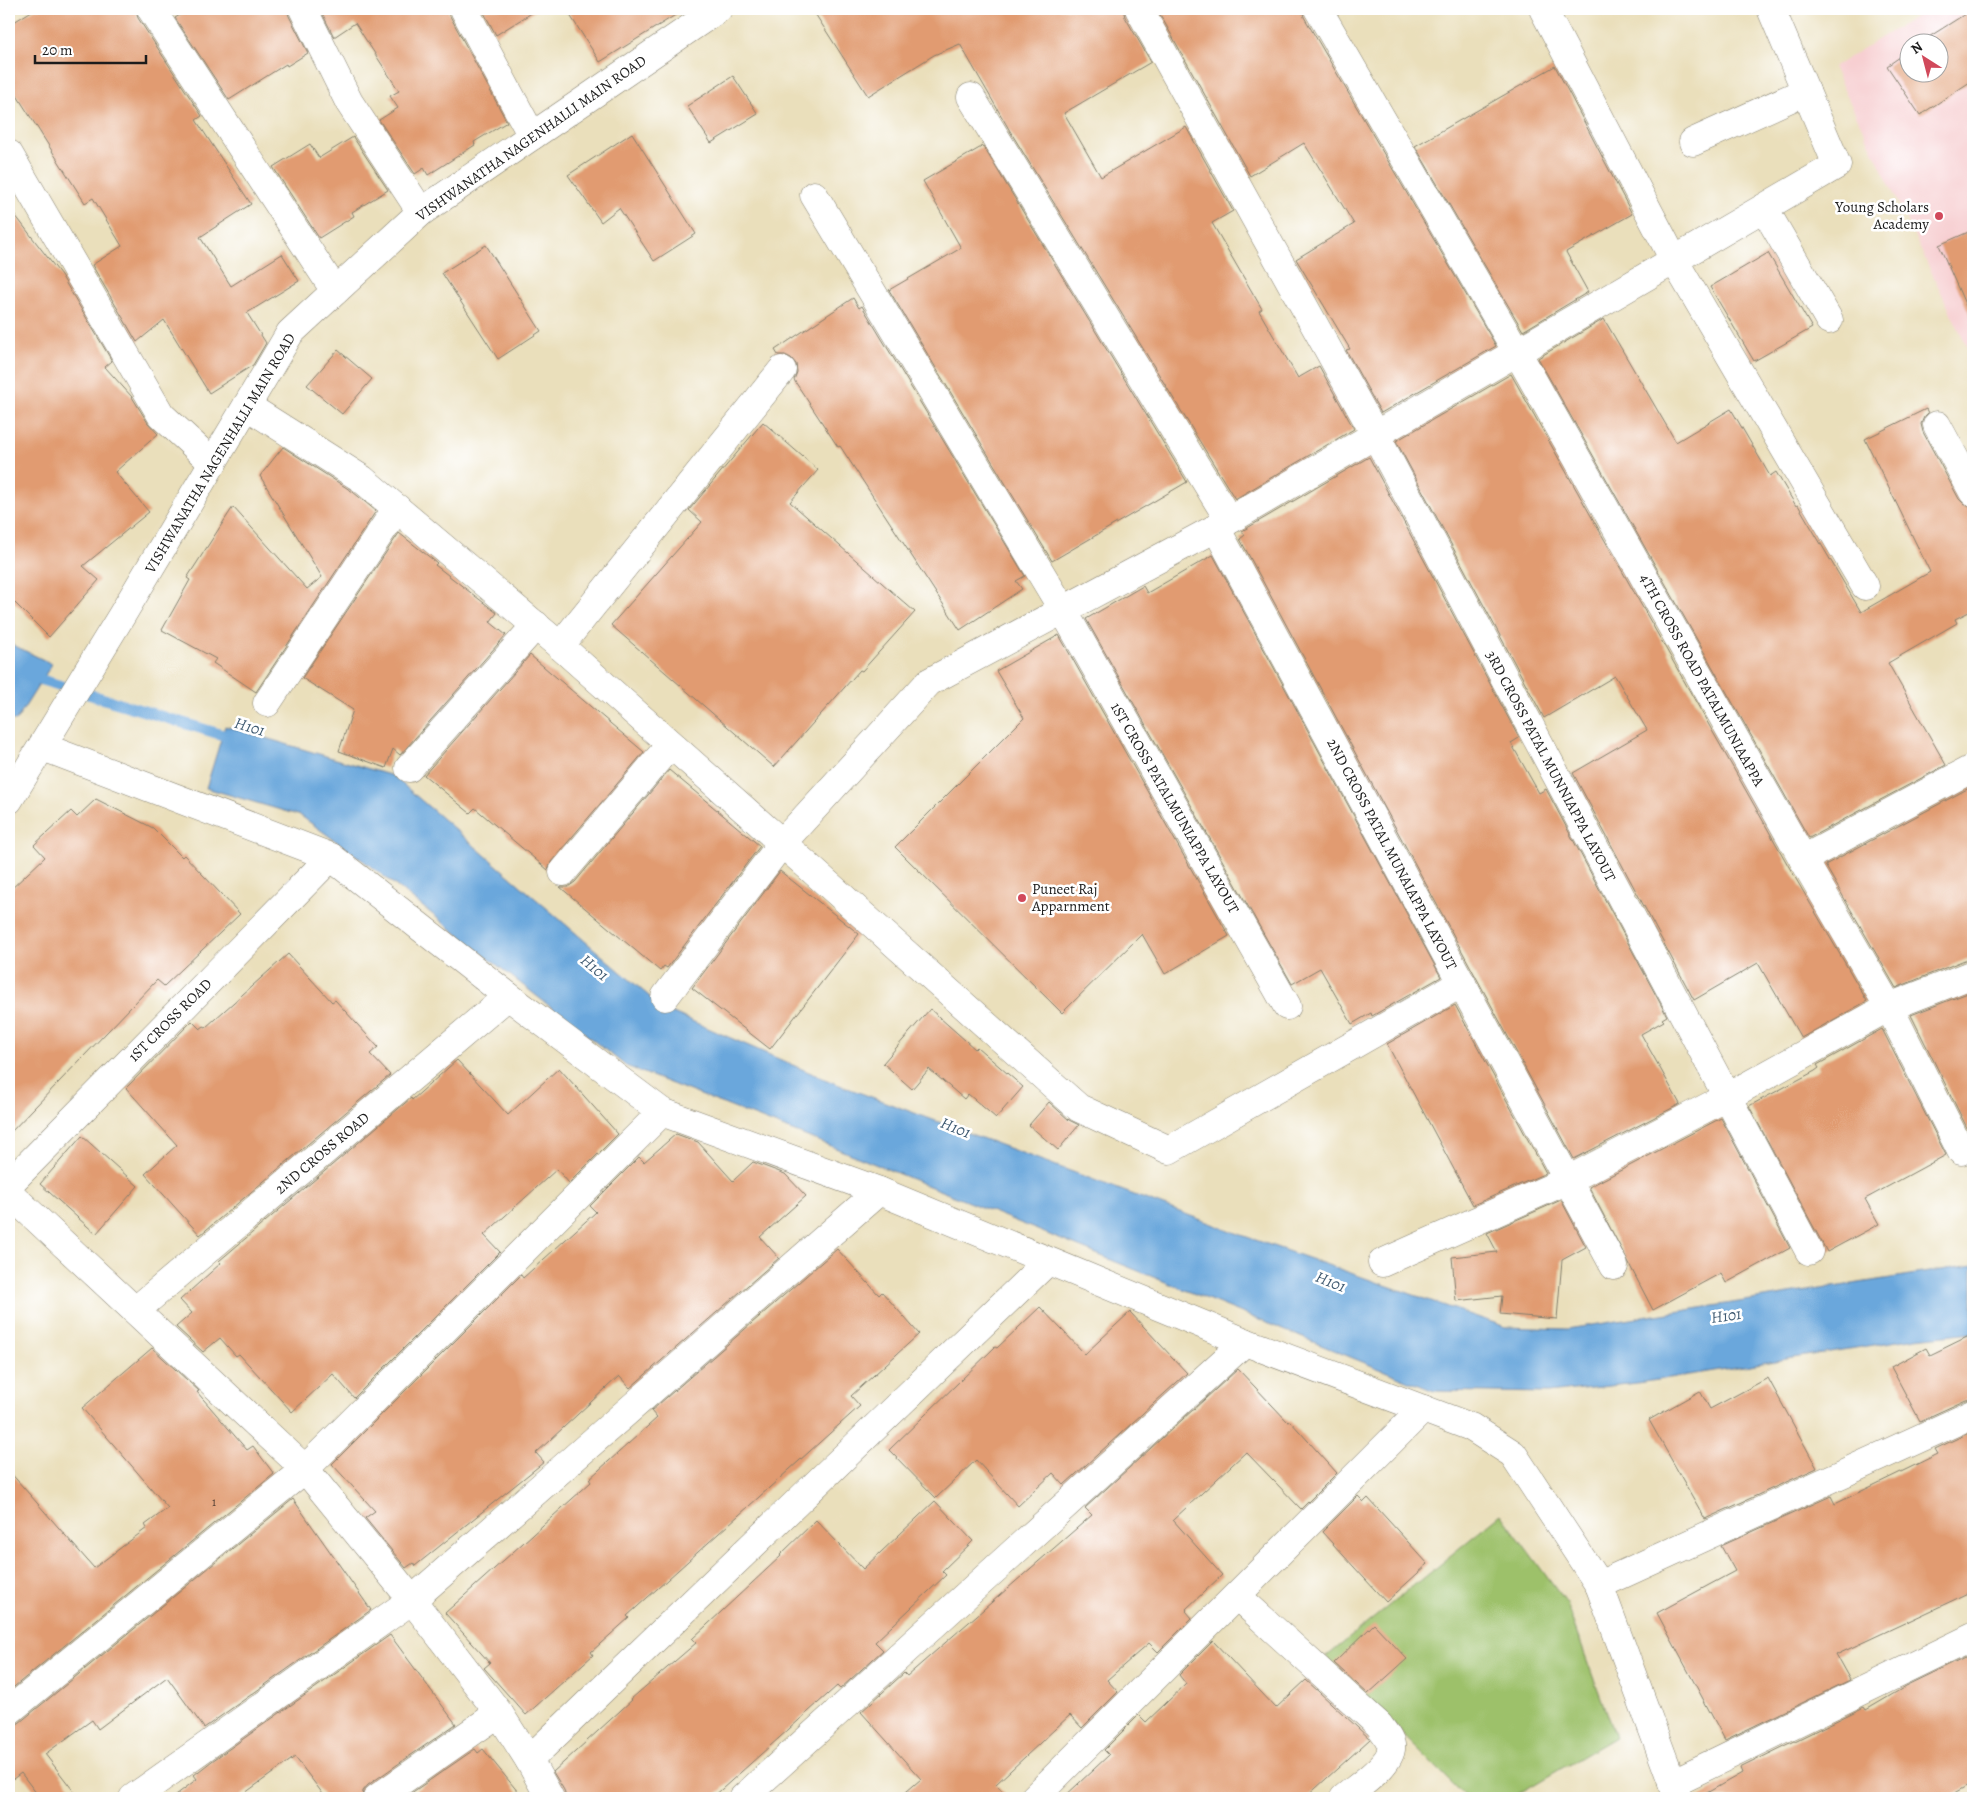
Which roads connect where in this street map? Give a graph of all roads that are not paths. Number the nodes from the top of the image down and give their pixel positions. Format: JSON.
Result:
{"nodes":[{"id":1,"x":151,"y":9,"type":"edge"},
{"id":2,"x":303,"y":9,"type":"edge"},
{"id":3,"x":464,"y":9,"type":"edge"},
{"id":4,"x":1139,"y":9,"type":"edge"},
{"id":5,"x":1318,"y":9,"type":"edge"},
{"id":6,"x":1543,"y":9,"type":"edge"},
{"id":7,"x":1772,"y":9,"type":"edge"},
{"id":8,"x":708,"y":11,"type":"edge"},
{"id":9,"x":1806,"y":91,"type":"junction"},
{"id":10,"x":971,"y":98,"type":"dead end"},
{"id":11,"x":532,"y":136,"type":"junction"},
{"id":12,"x":1693,"y":142,"type":"dead end"},
{"id":13,"x":9,"y":154,"type":"edge"},
{"id":14,"x":814,"y":195,"type":"dead end"},
{"id":15,"x":1764,"y":208,"type":"junction"},
{"id":16,"x":422,"y":212,"type":"junction"},
{"id":17,"x":1674,"y":260,"type":"junction"},
{"id":18,"x":336,"y":291,"type":"junction"},
{"id":19,"x":1828,"y":320,"type":"dead end"},
{"id":20,"x":1517,"y":352,"type":"junction"},
{"id":21,"x":782,"y":370,"type":"dead end"},
{"id":22,"x":247,"y":406,"type":"junction"},
{"id":23,"x":1937,"y":425,"type":"dead end"},
{"id":24,"x":1375,"y":434,"type":"junction"},
{"id":25,"x":213,"y":463,"type":"junction"},
{"id":26,"x":1973,"y":492,"type":"edge"},
{"id":27,"x":397,"y":508,"type":"junction"},
{"id":28,"x":1222,"y":524,"type":"junction"},
{"id":29,"x":1865,"y":586,"type":"dead end"},
{"id":30,"x":1063,"y":610,"type":"junction"},
{"id":31,"x":536,"y":625,"type":"junction"},
{"id":32,"x":560,"y":646,"type":"junction"},
{"id":33,"x":267,"y":703,"type":"dead end"},
{"id":34,"x":670,"y":745,"type":"junction"},
{"id":35,"x":43,"y":747,"type":"junction"},
{"id":36,"x":409,"y":768,"type":"dead end"},
{"id":37,"x":1973,"y":768,"type":"edge"},
{"id":38,"x":9,"y":800,"type":"edge"},
{"id":39,"x":782,"y":843,"type":"junction"},
{"id":40,"x":331,"y":857,"type":"junction"},
{"id":41,"x":1803,"y":859,"type":"junction"},
{"id":42,"x":562,"y":872,"type":"dead end"},
{"id":43,"x":1973,"y":974,"type":"edge"},
{"id":44,"x":1462,"y":983,"type":"junction"},
{"id":45,"x":508,"y":996,"type":"junction"},
{"id":46,"x":665,"y":997,"type":"dead end"},
{"id":47,"x":1287,"y":1006,"type":"dead end"},
{"id":48,"x":1889,"y":1007,"type":"junction"},
{"id":49,"x":1727,"y":1097,"type":"junction"},
{"id":50,"x":662,"y":1112,"type":"junction"},
{"id":51,"x":1961,"y":1151,"type":"dead end"},
{"id":52,"x":1568,"y":1180,"type":"junction"},
{"id":53,"x":9,"y":1184,"type":"edge"},
{"id":54,"x":879,"y":1191,"type":"junction"},
{"id":55,"x":9,"y":1193,"type":"edge"},
{"id":56,"x":1809,"y":1251,"type":"dead end"},
{"id":57,"x":1047,"y":1262,"type":"junction"},
{"id":58,"x":1382,"y":1264,"type":"dead end"},
{"id":59,"x":1614,"y":1266,"type":"dead end"},
{"id":60,"x":136,"y":1310,"type":"junction"},
{"id":61,"x":1245,"y":1342,"type":"junction"},
{"id":62,"x":1423,"y":1409,"type":"junction"},
{"id":63,"x":1973,"y":1414,"type":"edge"},
{"id":64,"x":305,"y":1469,"type":"junction"},
{"id":65,"x":1599,"y":1585,"type":"junction"},
{"id":66,"x":1237,"y":1596,"type":"junction"},
{"id":67,"x":412,"y":1600,"type":"junction"},
{"id":68,"x":1973,"y":1637,"type":"edge"},
{"id":69,"x":9,"y":1711,"type":"edge"},
{"id":70,"x":499,"y":1713,"type":"junction"},
{"id":71,"x":529,"y":1760,"type":"junction"},
{"id":72,"x":1675,"y":1791,"type":"edge"},
{"id":73,"x":1043,"y":1795,"type":"edge"},
{"id":74,"x":133,"y":1798,"type":"edge"},
{"id":75,"x":377,"y":1798,"type":"edge"},
{"id":76,"x":550,"y":1798,"type":"edge"},
{"id":77,"x":743,"y":1798,"type":"edge"},
{"id":78,"x":1344,"y":1798,"type":"edge"}],
"edges":[{"from":1,"to":18,"type":"street"},
{"from":2,"to":16,"type":"street"},
{"from":3,"to":11,"type":"street"},
{"from":4,"to":24,"type":"street","name":"3RD CROSS PATAL MUNNIAPPA LAYOUT"},
{"from":5,"to":20,"type":"street","name":"4TH CROSS ROAD PATALMUNIAAPPA"},
{"from":6,"to":17,"type":"street"},
{"from":7,"to":9,"type":"street"},
{"from":8,"to":11,"type":"street","name":"VISHWANATHA NAGENHALLI MAIN ROAD"},
{"from":9,"to":12,"type":"street"},
{"from":9,"to":15,"type":"street"},
{"from":10,"to":28,"type":"street","name":"2ND CROSS PATAL MUNAIAPPA LAYOUT"},
{"from":11,"to":16,"type":"street","name":"VISHWANATHA NAGENHALLI MAIN ROAD"},
{"from":13,"to":25,"type":"street"},
{"from":14,"to":30,"type":"street","name":"1ST CROSS PATALMUNIAPPA LAYOUT"},
{"from":15,"to":17,"type":"street"},
{"from":15,"to":19,"type":"street"},
{"from":16,"to":18,"type":"street","name":"VISHWANATHA NAGENHALLI MAIN ROAD"},
{"from":17,"to":20,"type":"street"},
{"from":17,"to":29,"type":"street"},
{"from":18,"to":22,"type":"street","name":"VISHWANATHA NAGENHALLI MAIN ROAD"},
{"from":20,"to":24,"type":"street"},
{"from":20,"to":41,"type":"street","name":"4TH CROSS ROAD PATALMUNIAAPPA"},
{"from":21,"to":32,"type":"street"},
{"from":22,"to":25,"type":"street","name":"VISHWANATHA NAGENHALLI MAIN ROAD"},
{"from":22,"to":27,"type":"street"},
{"from":23,"to":26,"type":"street"},
{"from":24,"to":28,"type":"street"},
{"from":24,"to":49,"type":"street","name":"3RD CROSS PATAL MUNNIAPPA LAYOUT"},
{"from":25,"to":35,"type":"street","name":"VISHWANATHA NAGENHALLI MAIN ROAD"},
{"from":27,"to":31,"type":"street"},
{"from":27,"to":33,"type":"street"},
{"from":28,"to":30,"type":"street"},
{"from":28,"to":44,"type":"street","name":"2ND CROSS PATAL MUNAIAPPA LAYOUT"},
{"from":30,"to":39,"type":"street"},
{"from":30,"to":47,"type":"street","name":"1ST CROSS PATALMUNIAPPA LAYOUT"},
{"from":31,"to":32,"type":"street"},
{"from":31,"to":36,"type":"street"},
{"from":32,"to":34,"type":"street"},
{"from":34,"to":39,"type":"street"},
{"from":34,"to":42,"type":"street"},
{"from":35,"to":38,"type":"street","name":"VISHWANATHA NAGENHALLI MAIN ROAD"},
{"from":35,"to":40,"type":"street"},
{"from":37,"to":41,"type":"street"},
{"from":39,"to":44,"type":"street"},
{"from":39,"to":46,"type":"street"},
{"from":40,"to":45,"type":"street"},
{"from":40,"to":53,"type":"street","name":"1ST CROSS ROAD"},
{"from":41,"to":48,"type":"street","name":"4TH CROSS ROAD PATALMUNIAAPPA"},
{"from":43,"to":48,"type":"street"},
{"from":44,"to":52,"type":"street","name":"2ND CROSS PATAL MUNAIAPPA LAYOUT"},
{"from":45,"to":50,"type":"street"},
{"from":45,"to":60,"type":"street","name":"2ND CROSS ROAD"},
{"from":48,"to":49,"type":"street"},
{"from":48,"to":51,"type":"street","name":"4TH CROSS ROAD PATALMUNIAAPPA"},
{"from":49,"to":52,"type":"street"},
{"from":49,"to":56,"type":"street","name":"3RD CROSS PATAL MUNNIAPPA LAYOUT"},
{"from":50,"to":54,"type":"street"},
{"from":50,"to":64,"type":"street"},
{"from":52,"to":58,"type":"street"},
{"from":52,"to":59,"type":"street","name":"2ND CROSS PATAL MUNAIAPPA LAYOUT"},
{"from":54,"to":57,"type":"street"},
{"from":54,"to":67,"type":"street"},
{"from":55,"to":60,"type":"street"},
{"from":57,"to":61,"type":"street"},
{"from":57,"to":71,"type":"street"},
{"from":60,"to":64,"type":"street"},
{"from":61,"to":62,"type":"street"},
{"from":61,"to":77,"type":"street"},
{"from":62,"to":65,"type":"street"},
{"from":62,"to":66,"type":"street"},
{"from":63,"to":65,"type":"street"},
{"from":64,"to":67,"type":"street"},
{"from":64,"to":69,"type":"street"},
{"from":65,"to":72,"type":"street"},
{"from":66,"to":73,"type":"street"},
{"from":66,"to":78,"type":"street"},
{"from":67,"to":70,"type":"street"},
{"from":67,"to":74,"type":"street"},
{"from":68,"to":72,"type":"street"},
{"from":70,"to":71,"type":"street"},
{"from":70,"to":75,"type":"street"},
{"from":71,"to":76,"type":"street"}]}
